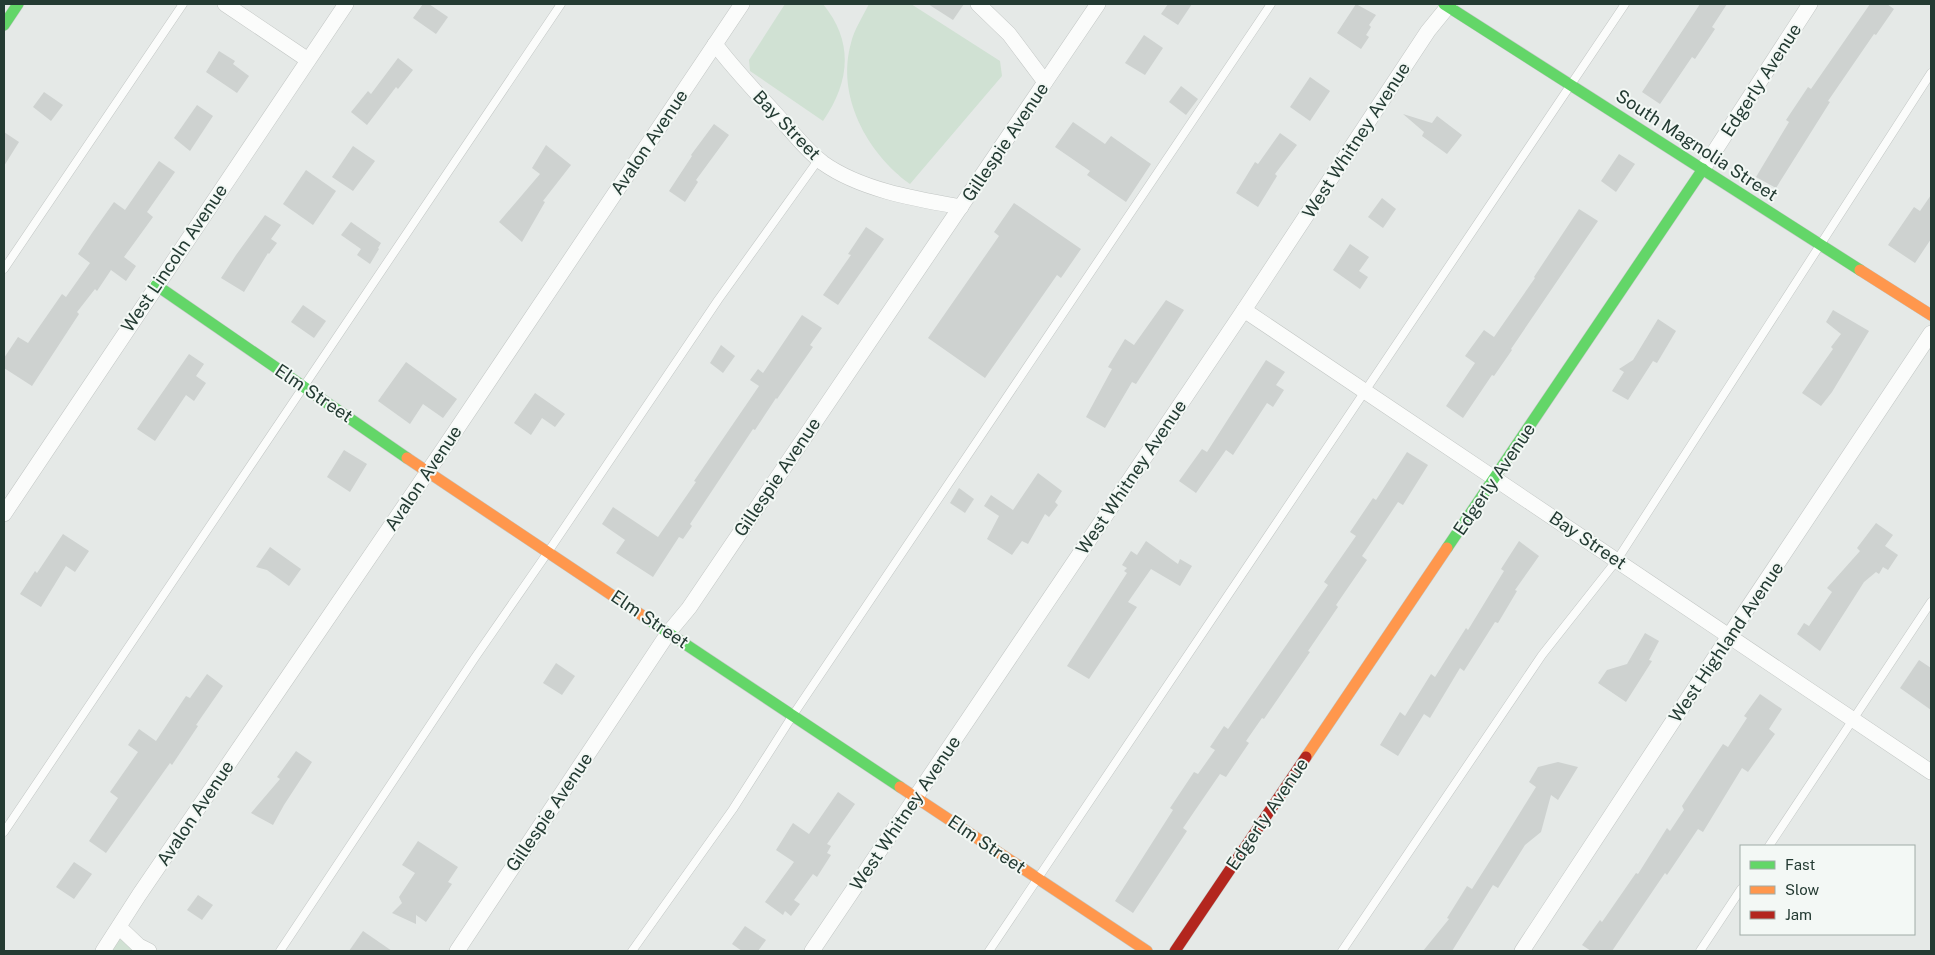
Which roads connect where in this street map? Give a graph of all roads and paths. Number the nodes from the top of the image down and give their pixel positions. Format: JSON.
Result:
{"nodes":[{"id":1,"x":18,"y":4,"type":"edge"},
{"id":2,"x":183,"y":4,"type":"edge"},
{"id":3,"x":225,"y":4,"type":"edge"},
{"id":4,"x":346,"y":4,"type":"edge"},
{"id":5,"x":561,"y":4,"type":"edge"},
{"id":6,"x":742,"y":4,"type":"edge"},
{"id":7,"x":978,"y":4,"type":"edge"},
{"id":8,"x":1098,"y":4,"type":"edge"},
{"id":9,"x":1271,"y":4,"type":"edge"},
{"id":10,"x":1625,"y":4,"type":"edge"},
{"id":11,"x":1810,"y":4,"type":"edge"},
{"id":12,"x":1447,"y":5,"type":"edge"},
{"id":13,"x":4,"y":25,"type":"edge"},
{"id":14,"x":715,"y":44,"type":"junction"},
{"id":15,"x":308,"y":60,"type":"junction"},
{"id":16,"x":1931,"y":73,"type":"edge"},
{"id":17,"x":1045,"y":82,"type":"junction"},
{"id":18,"x":1571,"y":85,"type":"junction"},
{"id":19,"x":818,"y":159,"type":"junction"},
{"id":20,"x":1703,"y":169,"type":"junction"},
{"id":21,"x":961,"y":206,"type":"junction"},
{"id":22,"x":1819,"y":244,"type":"junction"},
{"id":23,"x":4,"y":269,"type":"edge"},
{"id":24,"x":156,"y":285,"type":"junction"},
{"id":25,"x":1244,"y":310,"type":"junction"},
{"id":26,"x":1931,"y":315,"type":"edge"},
{"id":27,"x":1931,"y":333,"type":"edge"},
{"id":28,"x":304,"y":387,"type":"junction"},
{"id":29,"x":1366,"y":392,"type":"junction"},
{"id":30,"x":428,"y":472,"type":"junction"},
{"id":31,"x":1495,"y":478,"type":"junction"},
{"id":32,"x":4,"y":514,"type":"edge"},
{"id":33,"x":548,"y":552,"type":"junction"},
{"id":34,"x":1617,"y":560,"type":"junction"},
{"id":35,"x":1931,"y":602,"type":"edge"},
{"id":36,"x":669,"y":632,"type":"junction"},
{"id":37,"x":1729,"y":636,"type":"junction"},
{"id":38,"x":793,"y":715,"type":"junction"},
{"id":39,"x":1852,"y":720,"type":"junction"},
{"id":40,"x":1931,"y":772,"type":"edge"},
{"id":41,"x":916,"y":798,"type":"junction"},
{"id":42,"x":4,"y":832,"type":"edge"},
{"id":43,"x":1770,"y":845,"type":"edge"},
{"id":44,"x":1038,"y":878,"type":"junction"},
{"id":45,"x":1740,"y":891,"type":"edge"},
{"id":46,"x":119,"y":927,"type":"junction"},
{"id":47,"x":103,"y":951,"type":"edge"},
{"id":48,"x":149,"y":951,"type":"edge"},
{"id":49,"x":280,"y":951,"type":"edge"},
{"id":50,"x":457,"y":951,"type":"edge"},
{"id":51,"x":632,"y":951,"type":"edge"},
{"id":52,"x":812,"y":951,"type":"edge"},
{"id":53,"x":990,"y":951,"type":"edge"},
{"id":54,"x":1147,"y":951,"type":"edge"},
{"id":55,"x":1175,"y":951,"type":"edge"},
{"id":56,"x":1342,"y":951,"type":"edge"},
{"id":57,"x":1522,"y":951,"type":"edge"},
{"id":58,"x":1700,"y":951,"type":"edge"}],
"edges":[{"from":1,"to":13,"type":"street"},
{"from":2,"to":23,"type":"lane"},
{"from":3,"to":15,"type":"street"},
{"from":4,"to":15,"type":"street","name":"West Lincoln Avenue"},
{"from":5,"to":28,"type":"lane"},
{"from":6,"to":14,"type":"street","name":"Avalon Avenue"},
{"from":7,"to":17,"type":"street"},
{"from":8,"to":17,"type":"street","name":"Gillespie Avenue"},
{"from":9,"to":38,"type":"lane"},
{"from":10,"to":18,"type":"lane"},
{"from":11,"to":20,"type":"street","name":"Edgerly Avenue"},
{"from":12,"to":18,"type":"street","name":"South Magnolia Street"},
{"from":12,"to":25,"type":"street","name":"West Whitney Avenue"},
{"from":14,"to":19,"type":"street","name":"Bay Street"},
{"from":14,"to":30,"type":"street","name":"Avalon Avenue"},
{"from":15,"to":24,"type":"street","name":"West Lincoln Avenue"},
{"from":16,"to":22,"type":"lane"},
{"from":17,"to":21,"type":"street","name":"Gillespie Avenue"},
{"from":18,"to":20,"type":"street","name":"South Magnolia Street"},
{"from":18,"to":29,"type":"lane"},
{"from":19,"to":21,"type":"street","name":"Bay Street"},
{"from":19,"to":33,"type":"lane"},
{"from":20,"to":22,"type":"street","name":"South Magnolia Street"},
{"from":20,"to":31,"type":"street","name":"Edgerly Avenue"},
{"from":21,"to":36,"type":"street","name":"Gillespie Avenue"},
{"from":22,"to":26,"type":"street","name":"South Magnolia Street"},
{"from":22,"to":34,"type":"lane"},
{"from":24,"to":28,"type":"street","name":"Elm Street"},
{"from":24,"to":32,"type":"street","name":"West Lincoln Avenue"},
{"from":25,"to":29,"type":"street","name":"Bay Street"},
{"from":25,"to":41,"type":"street","name":"West Whitney Avenue"},
{"from":27,"to":37,"type":"street","name":"West Highland Avenue"},
{"from":28,"to":30,"type":"street","name":"Elm Street"},
{"from":28,"to":42,"type":"lane"},
{"from":29,"to":31,"type":"street","name":"Bay Street"},
{"from":29,"to":44,"type":"lane"},
{"from":30,"to":33,"type":"street","name":"Elm Street"},
{"from":30,"to":46,"type":"street","name":"Avalon Avenue"},
{"from":31,"to":34,"type":"street","name":"Bay Street"},
{"from":31,"to":55,"type":"street","name":"Edgerly Avenue"},
{"from":33,"to":36,"type":"street","name":"Elm Street"},
{"from":33,"to":49,"type":"lane"},
{"from":34,"to":37,"type":"street","name":"Bay Street"},
{"from":34,"to":56,"type":"lane"},
{"from":35,"to":39,"type":"lane"},
{"from":36,"to":38,"type":"street","name":"Elm Street"},
{"from":36,"to":50,"type":"street","name":"Gillespie Avenue"},
{"from":37,"to":39,"type":"street","name":"Bay Street"},
{"from":37,"to":57,"type":"street","name":"West Highland Avenue"},
{"from":38,"to":41,"type":"street","name":"Elm Street"},
{"from":38,"to":51,"type":"lane"},
{"from":39,"to":40,"type":"street","name":"Bay Street"},
{"from":39,"to":43,"type":"lane"},
{"from":41,"to":44,"type":"street","name":"Elm Street"},
{"from":41,"to":52,"type":"street","name":"West Whitney Avenue"},
{"from":44,"to":53,"type":"lane"},
{"from":44,"to":54,"type":"street","name":"Elm Street"},
{"from":45,"to":58,"type":"lane"},
{"from":46,"to":47,"type":"street","name":"Avalon Avenue"},
{"from":46,"to":48,"type":"street"}]}
